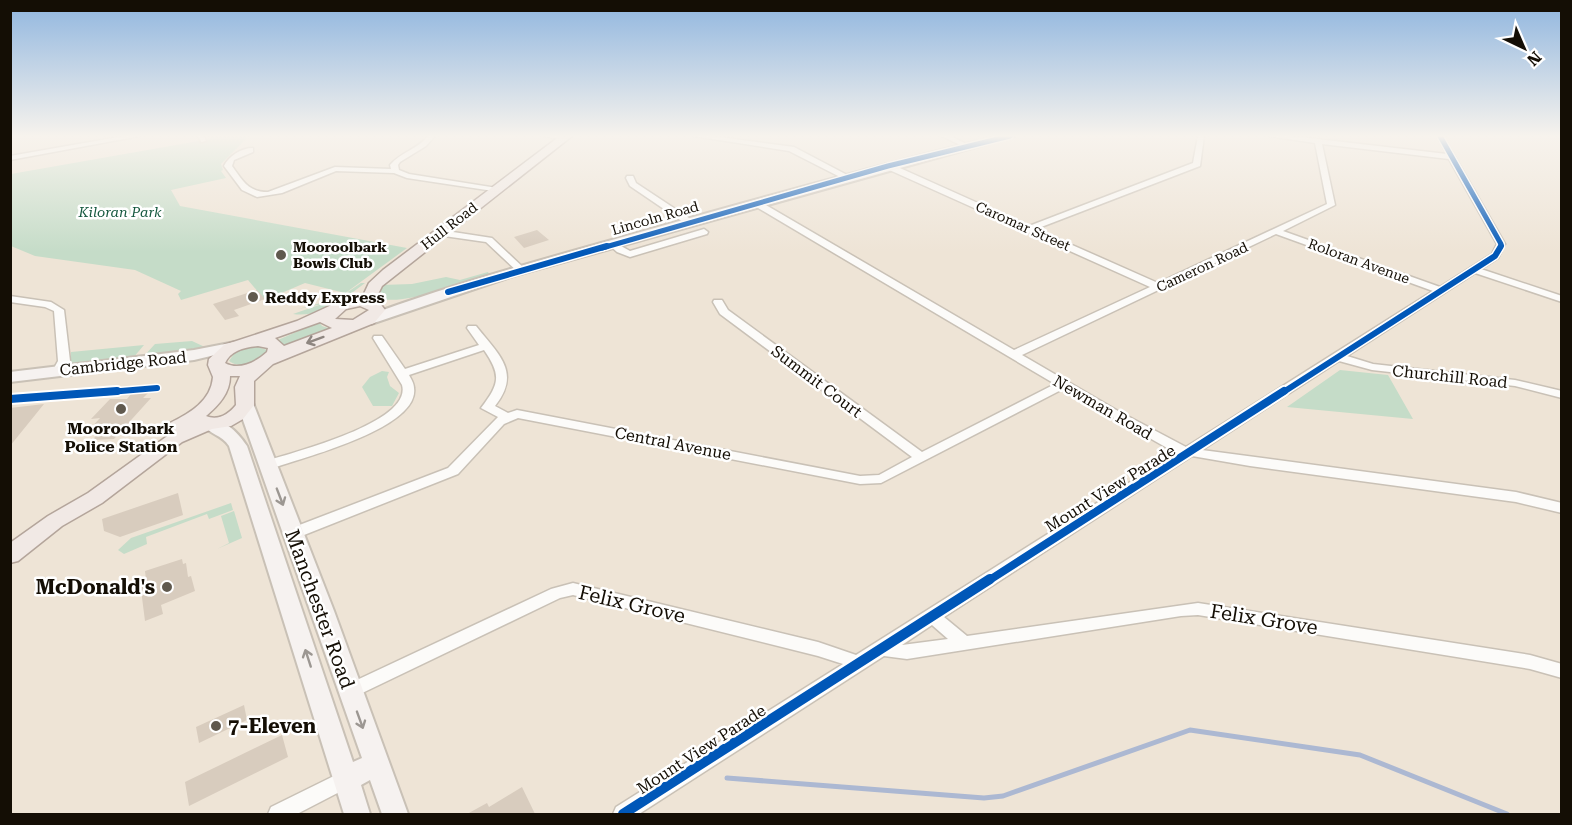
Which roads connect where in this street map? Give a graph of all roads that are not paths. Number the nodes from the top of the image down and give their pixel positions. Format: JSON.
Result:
{"nodes":[{"id":1,"x":234,"y":174,"type":"edge"},
{"id":2,"x":318,"y":174,"type":"edge"},
{"id":3,"x":403,"y":174,"type":"edge"},
{"id":4,"x":517,"y":174,"type":"edge"},
{"id":5,"x":842,"y":174,"type":"edge"},
{"id":6,"x":856,"y":174,"type":"edge"},
{"id":7,"x":907,"y":174,"type":"edge"},
{"id":8,"x":1170,"y":174,"type":"edge"},
{"id":9,"x":1326,"y":174,"type":"edge"},
{"id":10,"x":1462,"y":174,"type":"edge"},
{"id":11,"x":847,"y":177,"type":"junction"},
{"id":12,"x":630,"y":178,"type":"dead end"},
{"id":13,"x":497,"y":190,"type":"junction"},
{"id":14,"x":756,"y":203,"type":"junction"},
{"id":15,"x":689,"y":222,"type":"junction"},
{"id":16,"x":1029,"y":229,"type":"junction"},
{"id":17,"x":1276,"y":231,"type":"junction"},
{"id":18,"x":704,"y":232,"type":"dead end"},
{"id":19,"x":440,"y":233,"type":"junction"},
{"id":20,"x":612,"y":244,"type":"junction"},
{"id":21,"x":521,"y":270,"type":"junction"},
{"id":22,"x":1475,"y":270,"type":"junction"},
{"id":23,"x":387,"y":273,"type":"junction"},
{"id":24,"x":1159,"y":287,"type":"junction"},
{"id":25,"x":1442,"y":291,"type":"junction"},
{"id":26,"x":448,"y":292,"type":"junction"},
{"id":27,"x":10,"y":299,"type":"edge"},
{"id":28,"x":1562,"y":299,"type":"edge"},
{"id":29,"x":718,"y":302,"type":"dead end"},
{"id":30,"x":371,"y":303,"type":"junction"},
{"id":31,"x":334,"y":309,"type":"junction"},
{"id":32,"x":365,"y":322,"type":"junction"},
{"id":33,"x":472,"y":328,"type":"dead end"},
{"id":34,"x":378,"y":338,"type":"dead end"},
{"id":35,"x":239,"y":344,"type":"junction"},
{"id":36,"x":486,"y":346,"type":"junction"},
{"id":37,"x":1013,"y":355,"type":"junction"},
{"id":38,"x":1338,"y":357,"type":"junction"},
{"id":39,"x":267,"y":361,"type":"junction"},
{"id":40,"x":134,"y":365,"type":"junction"},
{"id":41,"x":218,"y":367,"type":"junction"},
{"id":42,"x":57,"y":373,"type":"junction"},
{"id":43,"x":401,"y":374,"type":"junction"},
{"id":44,"x":10,"y":378,"type":"edge"},
{"id":45,"x":1064,"y":384,"type":"junction"},
{"id":46,"x":1562,"y":395,"type":"edge"},
{"id":47,"x":245,"y":403,"type":"junction"},
{"id":48,"x":205,"y":417,"type":"junction"},
{"id":49,"x":506,"y":417,"type":"junction"},
{"id":50,"x":1191,"y":452,"type":"junction"},
{"id":51,"x":920,"y":458,"type":"junction"},
{"id":52,"x":268,"y":465,"type":"junction"},
{"id":53,"x":1562,"y":508,"type":"edge"},
{"id":54,"x":294,"y":532,"type":"junction"},
{"id":55,"x":269,"y":542,"type":"junction"},
{"id":56,"x":10,"y":555,"type":"edge"},
{"id":57,"x":933,"y":616,"type":"junction"},
{"id":58,"x":965,"y":644,"type":"junction"},
{"id":59,"x":884,"y":649,"type":"junction"},
{"id":60,"x":858,"y":664,"type":"junction"},
{"id":61,"x":1562,"y":672,"type":"edge"},
{"id":62,"x":350,"y":691,"type":"junction"},
{"id":63,"x":376,"y":764,"type":"junction"},
{"id":64,"x":346,"y":779,"type":"junction"},
{"id":65,"x":278,"y":814,"type":"edge"},
{"id":66,"x":357,"y":814,"type":"edge"},
{"id":67,"x":395,"y":814,"type":"edge"},
{"id":68,"x":623,"y":814,"type":"edge"}],
"edges":[{"from":1,"to":2,"type":"street"},
{"from":3,"to":13,"type":"street"},
{"from":4,"to":13,"type":"main road","name":"Hull Road"},
{"from":5,"to":11,"type":"street"},
{"from":6,"to":11,"type":"main road","name":"Lincoln Road"},
{"from":7,"to":16,"type":"street","name":"Caromar Street"},
{"from":8,"to":16,"type":"street"},
{"from":9,"to":17,"type":"street","name":"Cameron Road"},
{"from":10,"to":22,"type":"street","name":"Mount View Parade"},
{"from":11,"to":14,"type":"main road","name":"Lincoln Road"},
{"from":12,"to":15,"type":"street"},
{"from":13,"to":19,"type":"main road","name":"Hull Road"},
{"from":14,"to":15,"type":"main road","name":"Lincoln Road"},
{"from":14,"to":37,"type":"street","name":"Newman Road"},
{"from":15,"to":20,"type":"main road","name":"Lincoln Road"},
{"from":16,"to":24,"type":"street","name":"Caromar Street"},
{"from":17,"to":24,"type":"street","name":"Cameron Road"},
{"from":17,"to":25,"type":"street","name":"Roloran Avenue"},
{"from":18,"to":20,"type":"street","name":"Lincoln Road"},
{"from":19,"to":21,"type":"street"},
{"from":19,"to":23,"type":"main road","name":"Hull Road"},
{"from":20,"to":21,"type":"main road","name":"Lincoln Road"},
{"from":21,"to":26,"type":"main road","name":"Lincoln Road"},
{"from":22,"to":25,"type":"street","name":"Mount View Parade"},
{"from":22,"to":28,"type":"street"},
{"from":23,"to":30,"type":"main road","name":"Hull Road"},
{"from":23,"to":31,"type":"main road","name":"Hull Road"},
{"from":24,"to":37,"type":"street","name":"Cameron Road"},
{"from":25,"to":38,"type":"street","name":"Mount View Parade"},
{"from":26,"to":30,"type":"main road","name":"Lincoln Road"},
{"from":26,"to":32,"type":"main road","name":"Lincoln Road"},
{"from":27,"to":42,"type":"street"},
{"from":29,"to":51,"type":"street","name":"Summit Court"},
{"from":30,"to":31,"type":"main road"},
{"from":30,"to":32,"type":"main road","name":"Hull Road"},
{"from":31,"to":32,"type":"main road"},
{"from":31,"to":35,"type":"main road","name":"Hull Road"},
{"from":32,"to":39,"type":"main road","one_way":true},
{"from":33,"to":36,"type":"street"},
{"from":34,"to":43,"type":"street"},
{"from":35,"to":39,"type":"main road"},
{"from":35,"to":40,"type":"main road","name":"Cambridge Road"},
{"from":35,"to":41,"type":"main road"},
{"from":36,"to":43,"type":"street"},
{"from":36,"to":49,"type":"street"},
{"from":37,"to":45,"type":"street","name":"Newman Road"},
{"from":38,"to":46,"type":"street","name":"Churchill Road"},
{"from":38,"to":50,"type":"street","name":"Mount View Parade"},
{"from":39,"to":41,"type":"main road"},
{"from":39,"to":47,"type":"main road"},
{"from":40,"to":41,"type":"main road","name":"Cambridge Road"},
{"from":40,"to":42,"type":"main road","name":"Cambridge Road"},
{"from":41,"to":48,"type":"main road"},
{"from":42,"to":44,"type":"main road","name":"Cambridge Road"},
{"from":43,"to":52,"type":"street"},
{"from":45,"to":50,"type":"street","name":"Newman Road"},
{"from":45,"to":51,"type":"street","name":"Central Avenue"},
{"from":47,"to":48,"type":"main road"},
{"from":47,"to":52,"type":"main road","name":"Manchester Road"},
{"from":48,"to":55,"type":"main road","name":"Manchester Road"},
{"from":48,"to":56,"type":"main road"},
{"from":49,"to":51,"type":"street","name":"Central Avenue"},
{"from":49,"to":54,"type":"street"},
{"from":50,"to":53,"type":"street","name":"Newman Road"},
{"from":50,"to":57,"type":"street","name":"Mount View Parade"},
{"from":52,"to":54,"type":"main road","name":"Manchester Road","one_way":true},
{"from":54,"to":55,"type":"main road"},
{"from":54,"to":62,"type":"main road","name":"Manchester Road"},
{"from":64,"to":55,"type":"main road","name":"Manchester Road","one_way":true},
{"from":57,"to":58,"type":"street"},
{"from":57,"to":59,"type":"street","name":"Mount View Parade"},
{"from":58,"to":59,"type":"street","name":"Felix Grove"},
{"from":58,"to":61,"type":"street","name":"Felix Grove"},
{"from":59,"to":60,"type":"street","name":"Mount View Parade"},
{"from":60,"to":62,"type":"street","name":"Felix Grove"},
{"from":60,"to":68,"type":"street","name":"Mount View Parade"},
{"from":62,"to":63,"type":"main road","name":"Manchester Road","one_way":true},
{"from":63,"to":64,"type":"main road"},
{"from":63,"to":67,"type":"main road","name":"Manchester Road"},
{"from":64,"to":65,"type":"street"},
{"from":64,"to":66,"type":"main road","name":"Manchester Road"}]}
